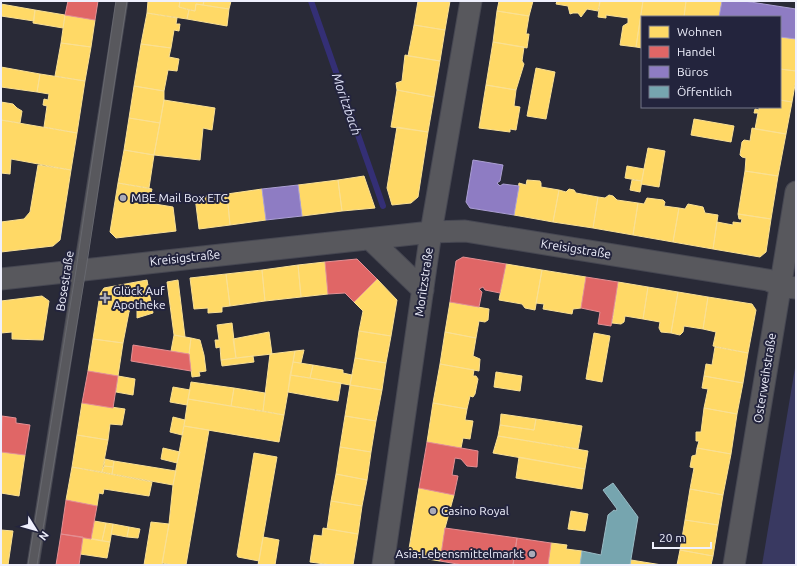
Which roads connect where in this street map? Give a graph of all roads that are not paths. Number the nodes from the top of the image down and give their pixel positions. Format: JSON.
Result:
{"nodes":[{"id":1,"x":122,"y":1,"type":"edge"},
{"id":2,"x":472,"y":1,"type":"edge"},
{"id":3,"x":796,"y":192,"type":"edge"},
{"id":4,"x":794,"y":220,"type":"edge"},
{"id":5,"x":431,"y":232,"type":"junction"},
{"id":6,"x":370,"y":239,"type":"junction"},
{"id":7,"x":80,"y":269,"type":"junction"},
{"id":8,"x":1,"y":279,"type":"edge"},
{"id":9,"x":789,"y":287,"type":"edge"},
{"id":10,"x":423,"y":290,"type":"junction"},
{"id":11,"x":33,"y":565,"type":"edge"},
{"id":12,"x":383,"y":565,"type":"edge"},
{"id":13,"x":734,"y":565,"type":"edge"}],
"edges":[{"from":1,"to":7,"type":"lane","name":"Bosestraße"},
{"from":2,"to":5,"type":"street","name":"Moritzstraße"},
{"from":3,"to":4,"type":"street","name":"Osterweihstraße"},
{"from":4,"to":9,"type":"street","name":"Osterweihstraße"},
{"from":5,"to":6,"type":"street","name":"Kreisigstraße"},
{"from":5,"to":9,"type":"street","name":"Kreisigstraße"},
{"from":5,"to":10,"type":"street","name":"Moritzstraße"},
{"from":6,"to":7,"type":"street","name":"Kreisigstraße"},
{"from":6,"to":10,"type":"street"},
{"from":7,"to":8,"type":"street","name":"Kreisigstraße"},
{"from":7,"to":11,"type":"lane","name":"Bosestraße"},
{"from":9,"to":13,"type":"street","name":"Osterweihstraße"},
{"from":10,"to":12,"type":"street","name":"Moritzstraße"}]}
